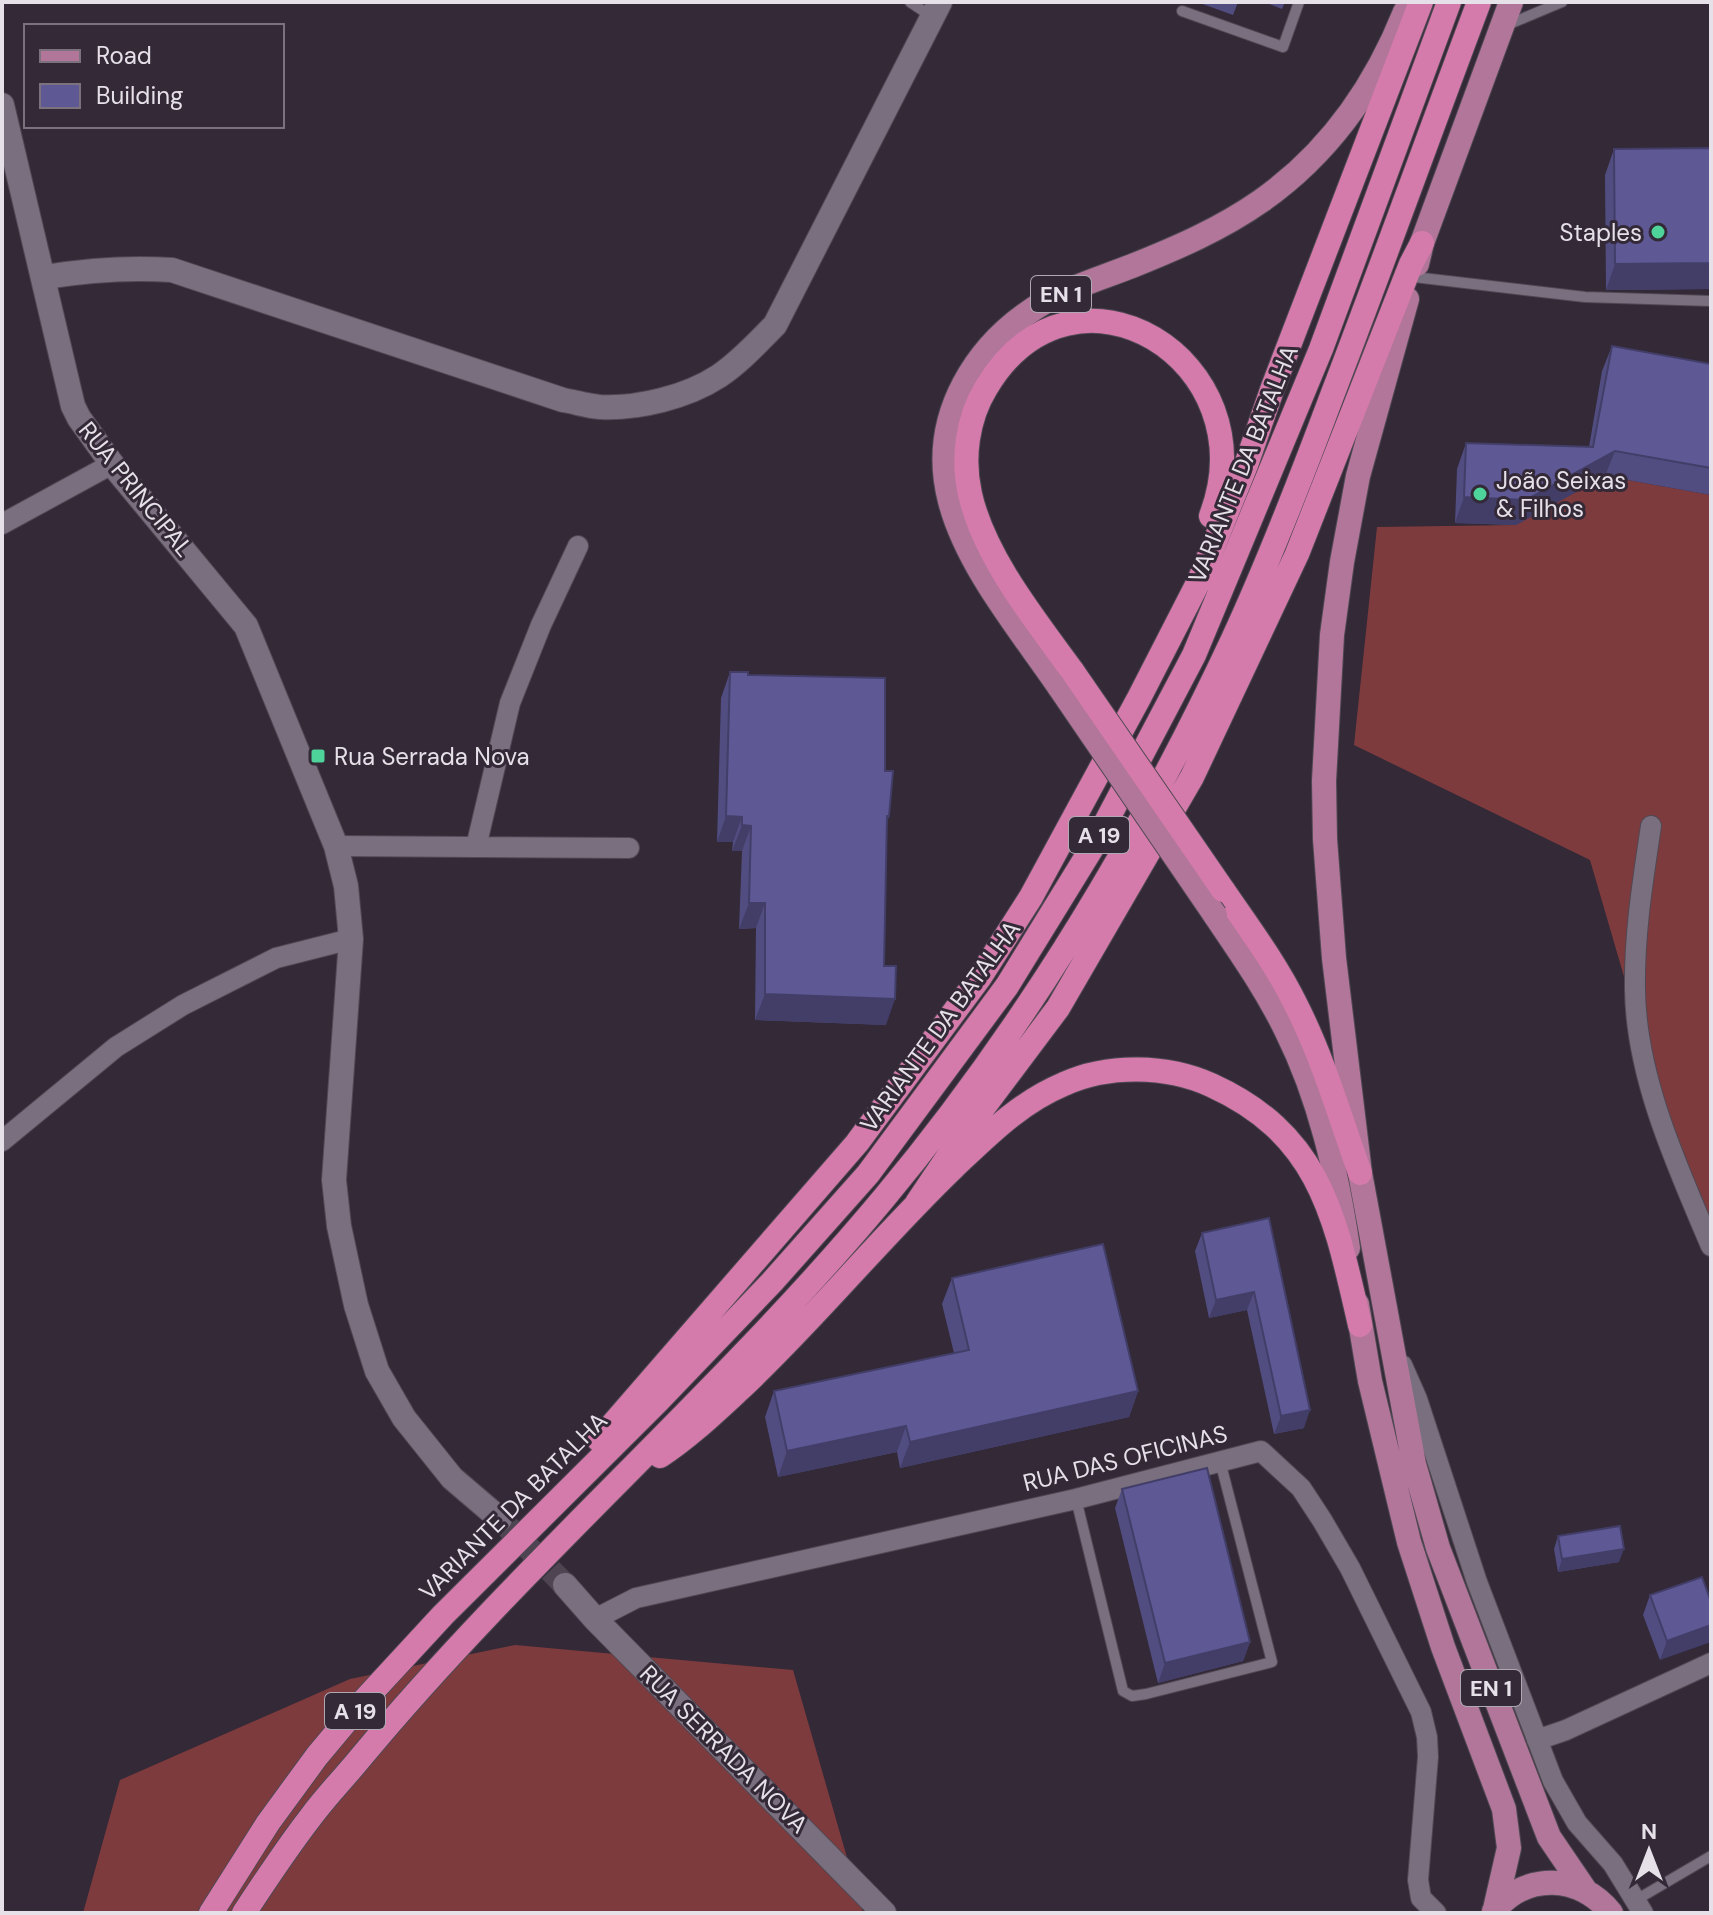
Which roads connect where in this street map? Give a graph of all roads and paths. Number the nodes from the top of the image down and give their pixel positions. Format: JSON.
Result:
{"nodes":[{"id":1,"x":910,"y":2,"type":"edge"},
{"id":2,"x":1299,"y":2,"type":"edge"},
{"id":3,"x":1409,"y":2,"type":"edge"},
{"id":4,"x":1421,"y":2,"type":"edge"},
{"id":5,"x":1449,"y":2,"type":"edge"},
{"id":6,"x":1479,"y":2,"type":"edge"},
{"id":7,"x":1511,"y":2,"type":"edge"},
{"id":8,"x":1562,"y":2,"type":"edge"},
{"id":9,"x":936,"y":10,"type":"edge"},
{"id":10,"x":1182,"y":11,"type":"dead end"},
{"id":11,"x":1501,"y":27,"type":"junction"},
{"id":12,"x":2,"y":105,"type":"edge"},
{"id":13,"x":1422,"y":243,"type":"junction"},
{"id":14,"x":45,"y":277,"type":"junction"},
{"id":15,"x":1414,"y":277,"type":"junction"},
{"id":16,"x":1711,"y":301,"type":"edge"},
{"id":17,"x":112,"y":464,"type":"junction"},
{"id":18,"x":2,"y":524,"type":"edge"},
{"id":19,"x":578,"y":546,"type":"dead end"},
{"id":20,"x":1161,"y":656,"type":"junction"},
{"id":21,"x":1066,"y":680,"type":"junction"},
{"id":22,"x":1651,"y":826,"type":"dead end"},
{"id":23,"x":336,"y":846,"type":"junction"},
{"id":24,"x":476,"y":847,"type":"junction"},
{"id":25,"x":629,"y":848,"type":"dead end"},
{"id":26,"x":351,"y":939,"type":"junction"},
{"id":27,"x":2,"y":1141,"type":"edge"},
{"id":28,"x":1360,"y":1173,"type":"junction"},
{"id":29,"x":917,"y":1203,"type":"junction"},
{"id":30,"x":1711,"y":1246,"type":"edge"},
{"id":31,"x":1360,"y":1325,"type":"junction"},
{"id":32,"x":1391,"y":1338,"type":"junction"},
{"id":33,"x":1220,"y":1461,"type":"junction"},
{"id":34,"x":621,"y":1481,"type":"junction"},
{"id":35,"x":1076,"y":1499,"type":"junction"},
{"id":36,"x":500,"y":1519,"type":"tunnel mouth"},
{"id":37,"x":528,"y":1533,"type":"junction"},
{"id":38,"x":565,"y":1585,"type":"tunnel mouth"},
{"id":39,"x":595,"y":1619,"type":"junction"},
{"id":40,"x":1711,"y":1663,"type":"edge"},
{"id":41,"x":1537,"y":1740,"type":"junction"},
{"id":42,"x":1711,"y":1856,"type":"edge"},
{"id":43,"x":1585,"y":1890,"type":"junction"},
{"id":44,"x":1640,"y":1907,"type":"edge"},
{"id":45,"x":1494,"y":1911,"type":"edge"},
{"id":46,"x":211,"y":1913,"type":"edge"},
{"id":47,"x":244,"y":1913,"type":"edge"},
{"id":48,"x":884,"y":1913,"type":"edge"},
{"id":49,"x":1436,"y":1913,"type":"edge"},
{"id":50,"x":1612,"y":1913,"type":"edge"}],
"edges":[{"from":1,"to":9,"type":"lane"},
{"from":2,"to":10,"type":"lane"},
{"from":3,"to":21,"type":"main road","number":"EN 1"},
{"from":4,"to":20,"type":"highway"},
{"from":5,"to":37,"type":"highway","name":"VARIANTE DA BATALHA","number":"A 19"},
{"from":6,"to":34,"type":"highway","number":"A 19"},
{"from":7,"to":11,"type":"main road","number":"EN 1"},
{"from":8,"to":11,"type":"lane"},
{"from":9,"to":14,"type":"street"},
{"from":11,"to":13,"type":"main road","number":"EN 1"},
{"from":12,"to":14,"type":"street","name":"RUA PRINCIPAL"},
{"from":13,"to":15,"type":"main road","number":"EN 1"},
{"from":13,"to":29,"type":"highway"},
{"from":14,"to":17,"type":"street","name":"RUA PRINCIPAL"},
{"from":15,"to":16,"type":"lane"},
{"from":15,"to":28,"type":"main road","number":"EN 1"},
{"from":17,"to":18,"type":"street"},
{"from":17,"to":23,"type":"street","name":"RUA PRINCIPAL"},
{"from":19,"to":24,"type":"street"},
{"from":20,"to":21,"type":"highway"},
{"from":20,"to":37,"type":"highway"},
{"from":21,"to":28,"type":"highway","bridge":true},
{"from":21,"to":31,"type":"main road","number":"EN 1","bridge":true},
{"from":22,"to":30,"type":"street"},
{"from":23,"to":24,"type":"street"},
{"from":23,"to":26,"type":"street"},
{"from":24,"to":25,"type":"street"},
{"from":26,"to":27,"type":"street"},
{"from":26,"to":36,"type":"street"},
{"from":28,"to":32,"type":"main road","number":"EN 1"},
{"from":29,"to":31,"type":"highway"},
{"from":29,"to":34,"type":"highway"},
{"from":31,"to":45,"type":"main road","number":"EN 1"},
{"from":32,"to":41,"type":"street"},
{"from":32,"to":43,"type":"main road","number":"EN 1"},
{"from":33,"to":35,"type":"street","name":"RUA DAS OFICINAS"},
{"from":33,"to":35,"type":"lane"},
{"from":33,"to":49,"type":"street","name":"RUA DAS OFICINAS"},
{"from":34,"to":47,"type":"highway","number":"A 19"},
{"from":35,"to":39,"type":"street","name":"RUA DAS OFICINAS"},
{"from":37,"to":46,"type":"highway","name":"VARIANTE DA BATALHA","number":"A 19"},
{"from":38,"to":39,"type":"street","name":"RUA SERRADA NOVA"},
{"from":39,"to":48,"type":"street","name":"RUA SERRADA NOVA"},
{"from":40,"to":41,"type":"street"},
{"from":41,"to":44,"type":"street"},
{"from":42,"to":44,"type":"lane"},
{"from":43,"to":45,"type":"main road","number":"EN 1"},
{"from":43,"to":50,"type":"main road","number":"EN 1"},
{"from":44,"to":50,"type":"street"}]}
